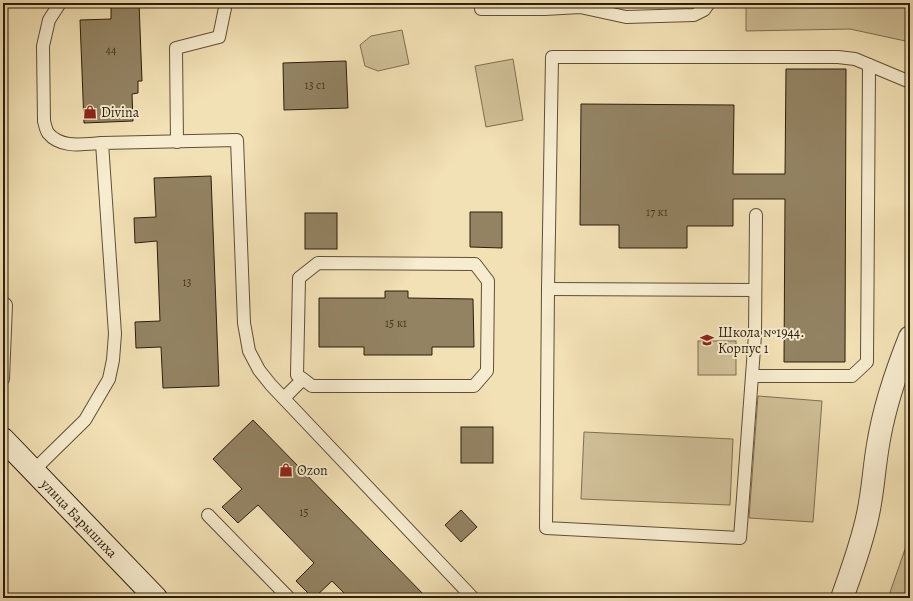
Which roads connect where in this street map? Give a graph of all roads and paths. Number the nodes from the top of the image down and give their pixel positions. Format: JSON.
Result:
{"nodes":[{"id":1,"x":60,"y":3,"type":"edge"},
{"id":2,"x":226,"y":3,"type":"edge"},
{"id":3,"x":481,"y":3,"type":"edge"},
{"id":4,"x":709,"y":3,"type":"edge"},
{"id":5,"x":869,"y":65,"type":"junction"},
{"id":6,"x":910,"y":82,"type":"edge"},
{"id":7,"x":177,"y":142,"type":"junction"},
{"id":8,"x":102,"y":143,"type":"junction"},
{"id":9,"x":756,"y":215,"type":"dead end"},
{"id":10,"x":548,"y":289,"type":"junction"},
{"id":11,"x":756,"y":290,"type":"junction"},
{"id":12,"x":3,"y":302,"type":"edge"},
{"id":13,"x":910,"y":337,"type":"edge"},
{"id":14,"x":4,"y":344,"type":"edge"},
{"id":15,"x":752,"y":376,"type":"junction"},
{"id":16,"x":3,"y":379,"type":"edge"},
{"id":17,"x":303,"y":379,"type":"junction"},
{"id":18,"x":284,"y":398,"type":"junction"},
{"id":19,"x":3,"y":439,"type":"edge"},
{"id":20,"x":34,"y":470,"type":"junction"},
{"id":21,"x":208,"y":515,"type":"dead end"},
{"id":22,"x":156,"y":598,"type":"edge"},
{"id":23,"x":289,"y":598,"type":"edge"},
{"id":24,"x":473,"y":598,"type":"edge"},
{"id":25,"x":842,"y":598,"type":"edge"}],
"edges":[{"from":1,"to":8,"type":"lane"},
{"from":2,"to":7,"type":"lane"},
{"from":3,"to":4,"type":"lane"},
{"from":5,"to":6,"type":"lane"},
{"from":5,"to":10,"type":"lane"},
{"from":5,"to":15,"type":"lane"},
{"from":7,"to":8,"type":"lane"},
{"from":7,"to":18,"type":"lane"},
{"from":8,"to":20,"type":"lane"},
{"from":9,"to":11,"type":"lane"},
{"from":10,"to":11,"type":"lane"},
{"from":10,"to":15,"type":"lane"},
{"from":11,"to":15,"type":"lane"},
{"from":12,"to":14,"type":"lane"},
{"from":13,"to":25,"type":"street"},
{"from":14,"to":16,"type":"lane"},
{"from":17,"to":17,"type":"lane"},
{"from":17,"to":18,"type":"lane"},
{"from":18,"to":24,"type":"lane"},
{"from":19,"to":20,"type":"street","name":"улица Барышиха"},
{"from":20,"to":22,"type":"street","name":"улица Барышиха"},
{"from":21,"to":23,"type":"lane"}]}
